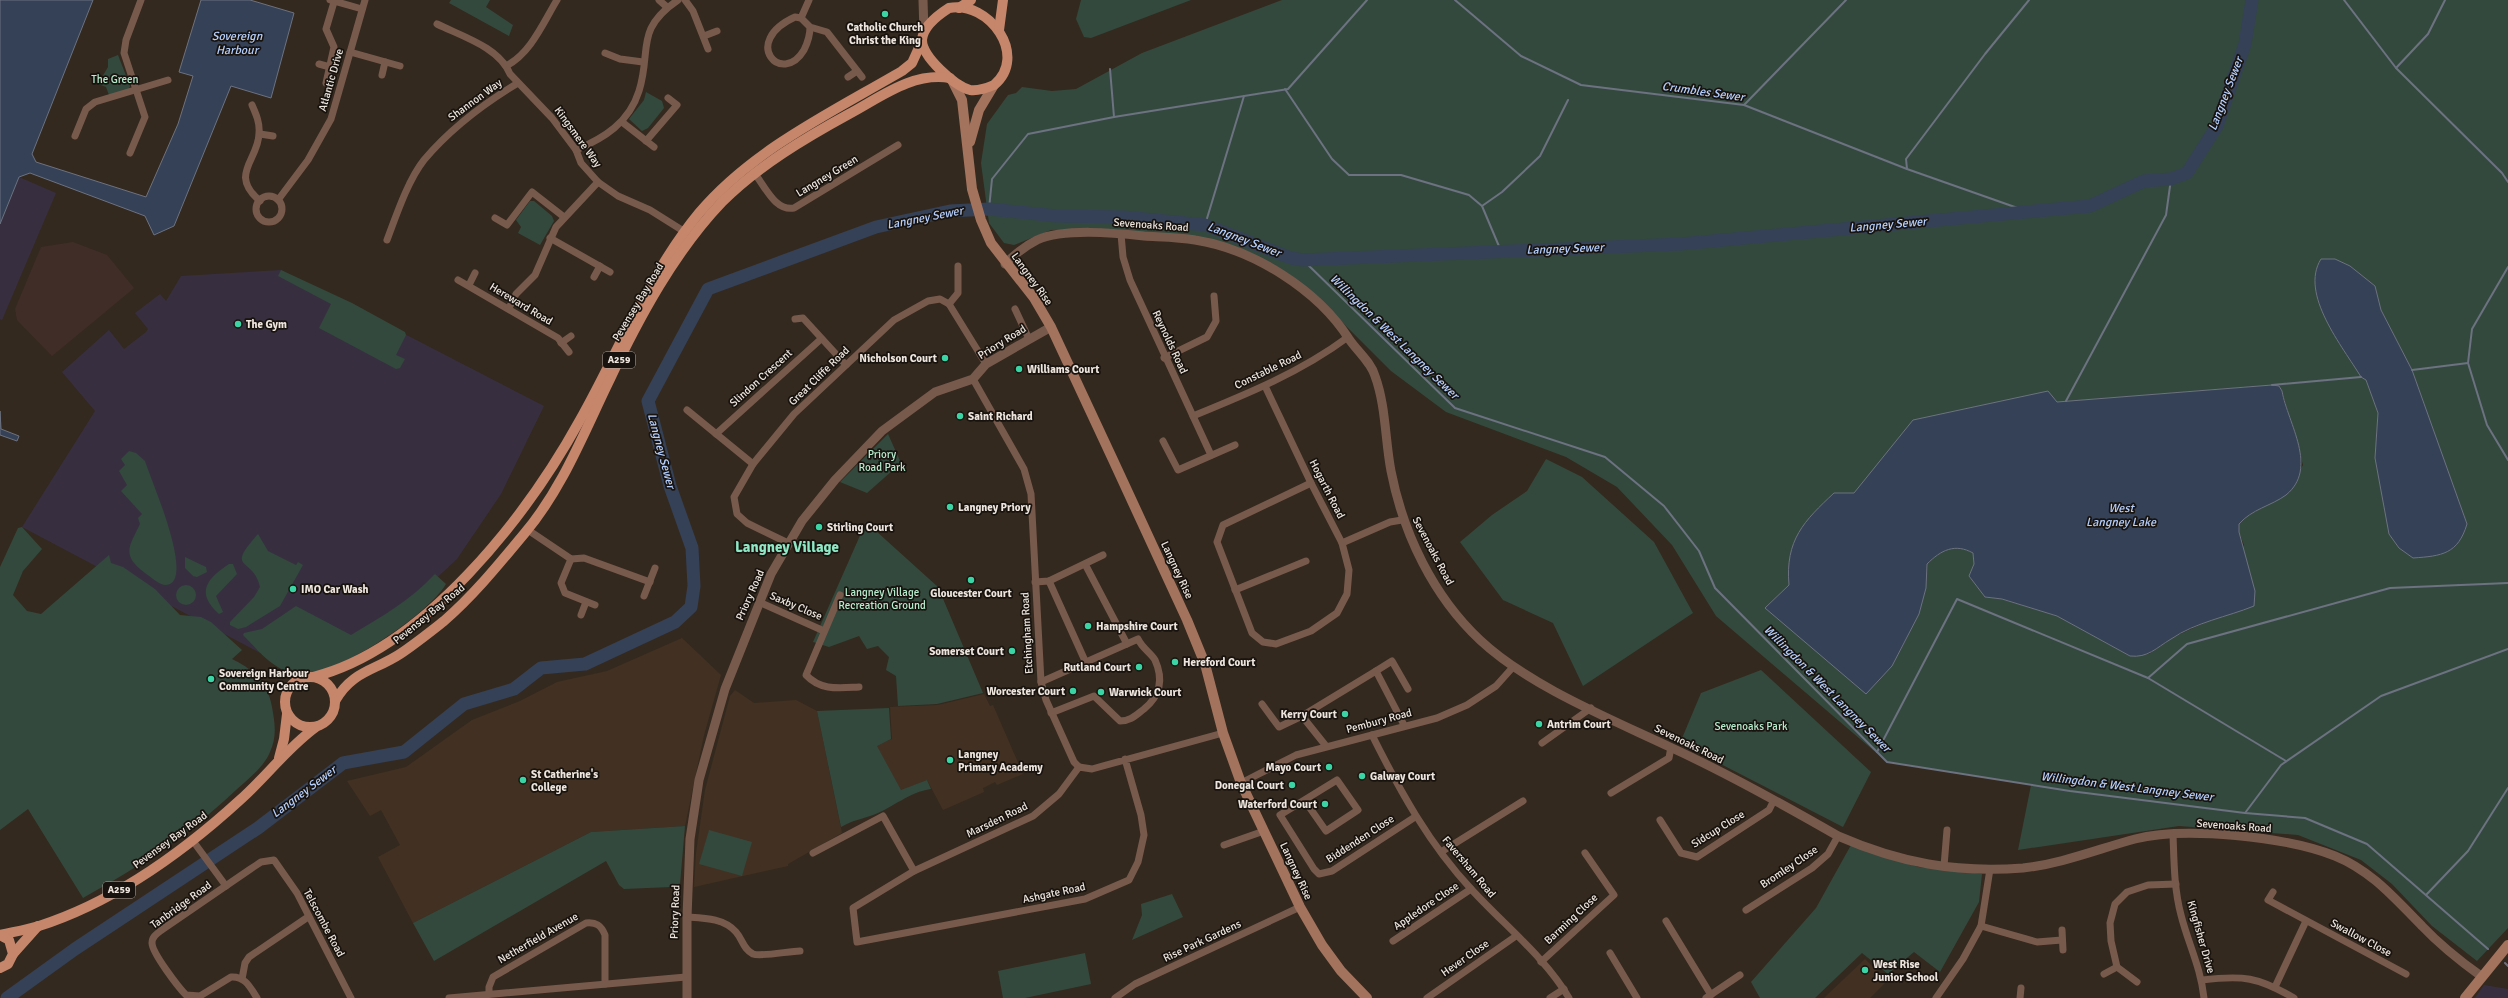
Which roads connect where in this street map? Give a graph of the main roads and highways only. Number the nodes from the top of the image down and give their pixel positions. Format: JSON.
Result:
{"nodes":[{"id":1,"x":971,"y":0,"type":"edge"},
{"id":2,"x":1003,"y":0,"type":"edge"},
{"id":3,"x":954,"y":5,"type":"edge"},
{"id":4,"x":999,"y":30,"type":"junction"},
{"id":5,"x":923,"y":37,"type":"junction"},
{"id":6,"x":952,"y":80,"type":"junction"},
{"id":7,"x":994,"y":85,"type":"junction"},
{"id":8,"x":968,"y":152,"type":"junction"},
{"id":9,"x":313,"y":677,"type":"junction"},
{"id":10,"x":335,"y":701,"type":"junction"},
{"id":11,"x":287,"y":714,"type":"junction"},
{"id":12,"x":316,"y":727,"type":"junction"},
{"id":13,"x":278,"y":760,"type":"junction"},
{"id":14,"x":38,"y":926,"type":"junction"},
{"id":15,"x":0,"y":935,"type":"edge"},
{"id":16,"x":2508,"y":945,"type":"edge"},
{"id":17,"x":13,"y":954,"type":"junction"},
{"id":18,"x":0,"y":968,"type":"edge"},
{"id":19,"x":1366,"y":998,"type":"edge"},
{"id":20,"x":2465,"y":998,"type":"edge"}],
"edges":[{"from":1,"to":3,"type":"main road"},
{"from":2,"to":4,"type":"main road"},
{"from":3,"to":4,"type":"main road"},
{"from":3,"to":5,"type":"main road"},
{"from":4,"to":7,"type":"main road"},
{"from":5,"to":6,"type":"main road"},
{"from":5,"to":9,"type":"main road","name":"Pevensey Bay Road","number":"A259"},
{"from":6,"to":7,"type":"main road"},
{"from":6,"to":8,"type":"main road","name":"Langney Rise"},
{"from":6,"to":10,"type":"main road","name":"Pevensey Bay Road","number":"A259"},
{"from":7,"to":8,"type":"main road","name":"Langney Rise"},
{"from":8,"to":19,"type":"main road","name":"Langney Rise"},
{"from":9,"to":10,"type":"main road"},
{"from":9,"to":11,"type":"main road"},
{"from":10,"to":12,"type":"main road"},
{"from":11,"to":12,"type":"main road"},
{"from":11,"to":13,"type":"main road","name":"Pevensey Bay Road","number":"A259"},
{"from":12,"to":13,"type":"main road","name":"Pevensey Bay Road","number":"A259"},
{"from":13,"to":14,"type":"main road","name":"Pevensey Bay Road","number":"A259"},
{"from":14,"to":15,"type":"main road","name":"Pevensey Bay Road","number":"A259"},
{"from":14,"to":17,"type":"main road","name":"Pevensey Bay Road","number":"A259"},
{"from":15,"to":17,"type":"main road"},
{"from":16,"to":20,"type":"main road"},
{"from":17,"to":18,"type":"main road","name":"Pevensey Bay Road"}]}
